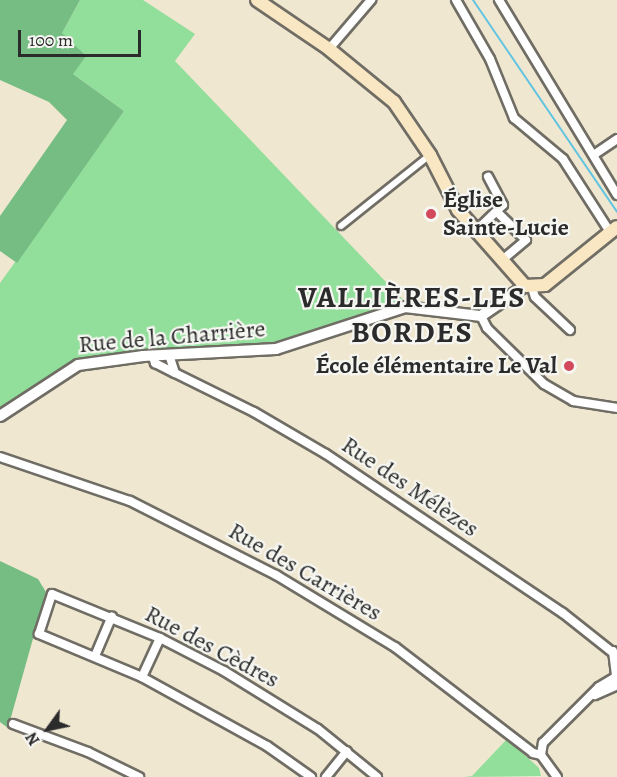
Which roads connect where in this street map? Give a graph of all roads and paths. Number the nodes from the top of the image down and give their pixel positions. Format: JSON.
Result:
{"nodes":[{"id":1,"x":257,"y":0,"type":"edge"},
{"id":2,"x":371,"y":0,"type":"edge"},
{"id":3,"x":456,"y":0,"type":"edge"},
{"id":4,"x":499,"y":0,"type":"edge"},
{"id":5,"x":329,"y":49,"type":"junction"},
{"id":6,"x":617,"y":139,"type":"edge"},
{"id":7,"x":595,"y":154,"type":"junction"},
{"id":8,"x":430,"y":155,"type":"junction"},
{"id":9,"x":488,"y":177,"type":"dead end"},
{"id":10,"x":617,"y":195,"type":"edge"},
{"id":11,"x":497,"y":212,"type":"junction"},
{"id":12,"x":342,"y":226,"type":"dead end"},
{"id":13,"x":614,"y":229,"type":"edge"},
{"id":14,"x":477,"y":230,"type":"junction"},
{"id":15,"x":503,"y":259,"type":"junction"},
{"id":16,"x":529,"y":287,"type":"junction"},
{"id":17,"x":481,"y":316,"type":"junction"},
{"id":18,"x":570,"y":330,"type":"dead end"},
{"id":19,"x":152,"y":355,"type":"junction"},
{"id":20,"x":169,"y":355,"type":"junction"},
{"id":21,"x":175,"y":373,"type":"junction"},
{"id":22,"x":617,"y":408,"type":"edge"},
{"id":23,"x":0,"y":416,"type":"edge"},
{"id":24,"x":0,"y":457,"type":"edge"},
{"id":25,"x":112,"y":616,"type":"junction"},
{"id":26,"x":160,"y":638,"type":"junction"},
{"id":27,"x":615,"y":654,"type":"edge"},
{"id":28,"x":95,"y":656,"type":"junction"},
{"id":29,"x":142,"y":677,"type":"junction"},
{"id":30,"x":617,"y":680,"type":"edge"},
{"id":31,"x":13,"y":724,"type":"dead end"},
{"id":32,"x":347,"y":752,"type":"junction"},
{"id":33,"x":541,"y":754,"type":"junction"},
{"id":34,"x":139,"y":777,"type":"edge"},
{"id":35,"x":311,"y":777,"type":"edge"},
{"id":36,"x":326,"y":777,"type":"edge"},
{"id":37,"x":377,"y":777,"type":"edge"},
{"id":38,"x":557,"y":777,"type":"edge"}],
"edges":[{"from":1,"to":5,"type":"main road"},
{"from":2,"to":5,"type":"street"},
{"from":3,"to":13,"type":"street"},
{"from":4,"to":7,"type":"street"},
{"from":5,"to":8,"type":"main road"},
{"from":6,"to":7,"type":"street"},
{"from":7,"to":10,"type":"street"},
{"from":8,"to":12,"type":"street"},
{"from":8,"to":14,"type":"main road"},
{"from":9,"to":11,"type":"street"},
{"from":11,"to":14,"type":"street"},
{"from":11,"to":15,"type":"street"},
{"from":13,"to":16,"type":"main road"},
{"from":14,"to":15,"type":"main road"},
{"from":15,"to":16,"type":"main road"},
{"from":16,"to":17,"type":"street"},
{"from":16,"to":18,"type":"street"},
{"from":17,"to":20,"type":"street","name":"Rue de la Charrière"},
{"from":17,"to":22,"type":"street"},
{"from":19,"to":20,"type":"street","name":"Rue de la Charrière"},
{"from":19,"to":21,"type":"street","name":"Rue des Mélèzes"},
{"from":19,"to":23,"type":"street","name":"Rue de la Charrière"},
{"from":20,"to":21,"type":"street"},
{"from":21,"to":27,"type":"street","name":"Rue des Mélèzes"},
{"from":24,"to":33,"type":"street","name":"Rue des Carrières"},
{"from":25,"to":26,"type":"street","name":"Rue des Cèdres"},
{"from":25,"to":28,"type":"street"},
{"from":25,"to":28,"type":"street","name":"Rue des Cèdres"},
{"from":26,"to":29,"type":"street"},
{"from":26,"to":32,"type":"street","name":"Rue des Cèdres"},
{"from":27,"to":30,"type":"street","name":"Rue des Mélèzes"},
{"from":28,"to":29,"type":"street"},
{"from":29,"to":35,"type":"street"},
{"from":30,"to":33,"type":"street"},
{"from":31,"to":34,"type":"street"},
{"from":32,"to":36,"type":"street"},
{"from":32,"to":37,"type":"street","name":"Rue des Cèdres"},
{"from":33,"to":38,"type":"street","name":"Rue des Carrières"}]}
